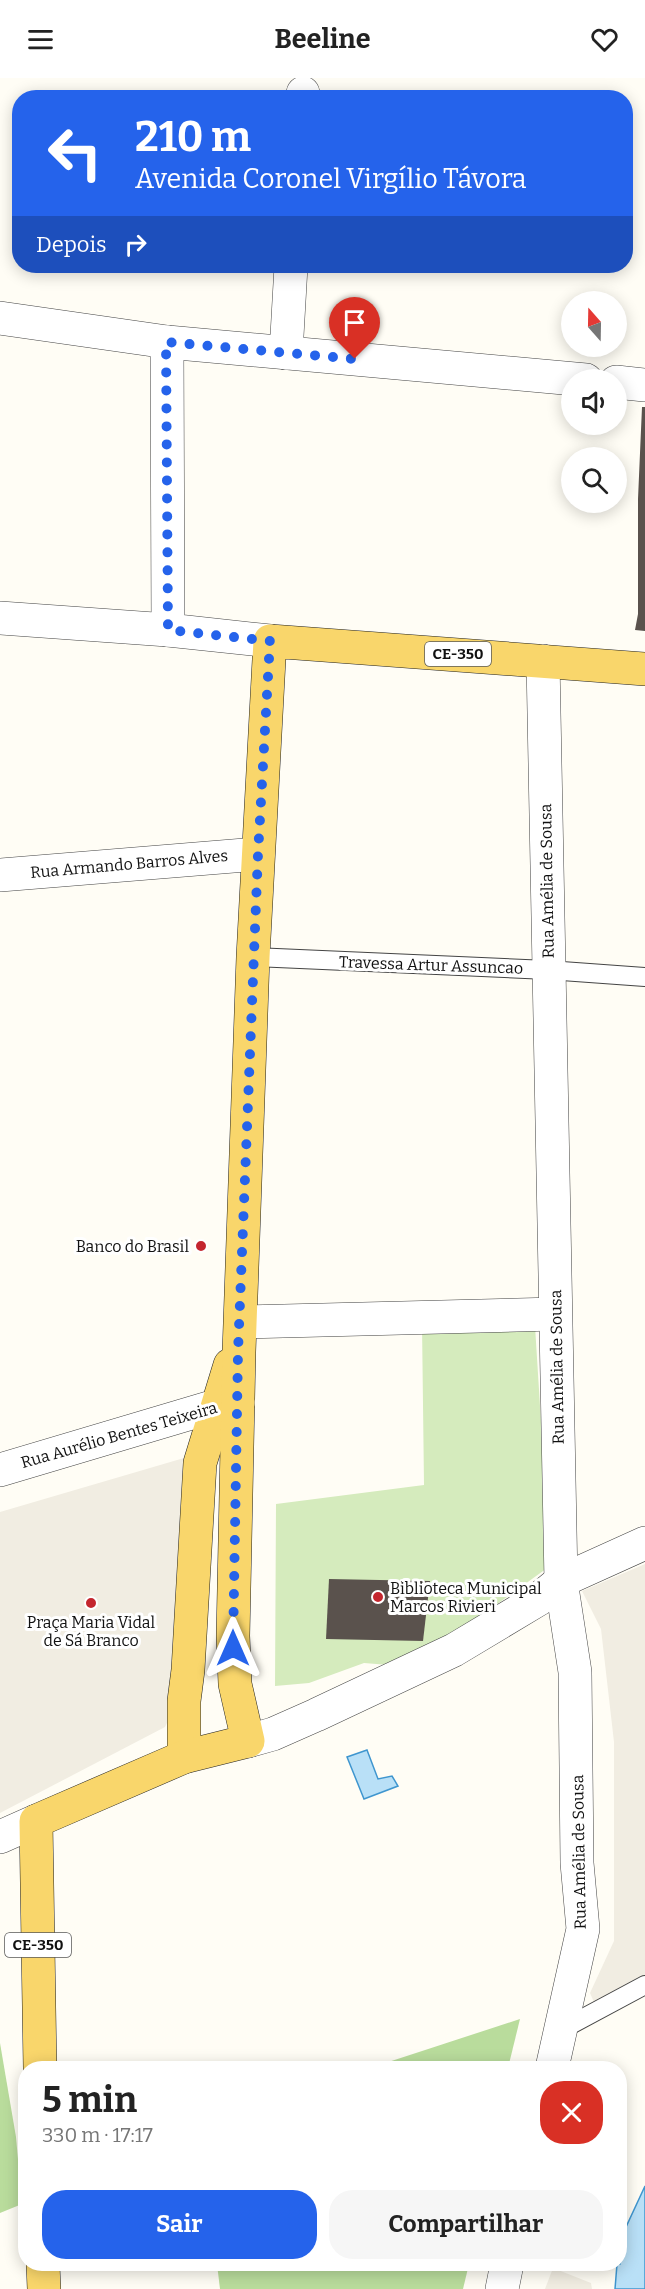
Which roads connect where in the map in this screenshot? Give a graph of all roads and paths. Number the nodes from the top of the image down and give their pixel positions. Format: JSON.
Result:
{"nodes":[{"id":1,"x":291,"y":273,"type":"edge"},
{"id":2,"x":0,"y":318,"type":"edge"},
{"id":3,"x":166,"y":342,"type":"junction"},
{"id":4,"x":286,"y":353,"type":"junction"},
{"id":5,"x":561,"y":378,"type":"edge"},
{"id":6,"x":627,"y":383,"type":"edge"},
{"id":7,"x":645,"y":385,"type":"edge"},
{"id":8,"x":0,"y":618,"type":"edge"},
{"id":9,"x":168,"y":630,"type":"junction"},
{"id":10,"x":270,"y":641,"type":"junction"},
{"id":11,"x":543,"y":661,"type":"junction"},
{"id":12,"x":645,"y":669,"type":"edge"},
{"id":13,"x":258,"y":854,"type":"junction"},
{"id":14,"x":0,"y":875,"type":"edge"},
{"id":15,"x":253,"y":957,"type":"junction"},
{"id":16,"x":548,"y":970,"type":"junction"},
{"id":17,"x":645,"y":977,"type":"edge"},
{"id":18,"x":555,"y":1314,"type":"junction"},
{"id":19,"x":240,"y":1337,"type":"junction"},
{"id":20,"x":227,"y":1404,"type":"junction"},
{"id":21,"x":0,"y":1470,"type":"edge"},
{"id":22,"x":645,"y":1543,"type":"edge"},
{"id":23,"x":561,"y":1581,"type":"junction"},
{"id":24,"x":248,"y":1741,"type":"junction"},
{"id":25,"x":184,"y":1757,"type":"junction"},
{"id":26,"x":36,"y":1821,"type":"junction"},
{"id":27,"x":0,"y":1837,"type":"edge"},
{"id":28,"x":645,"y":1984,"type":"edge"},
{"id":29,"x":561,"y":2030,"type":"junction"},
{"id":30,"x":40,"y":2061,"type":"edge"},
{"id":31,"x":554,"y":2061,"type":"edge"},
{"id":32,"x":43,"y":2271,"type":"edge"},
{"id":33,"x":506,"y":2271,"type":"edge"},
{"id":34,"x":44,"y":2289,"type":"edge"},
{"id":35,"x":502,"y":2289,"type":"edge"}],
"edges":[{"from":1,"to":4,"type":"street"},
{"from":2,"to":3,"type":"street"},
{"from":3,"to":4,"type":"street"},
{"from":3,"to":9,"type":"street"},
{"from":4,"to":5,"type":"street"},
{"from":6,"to":7,"type":"street"},
{"from":8,"to":9,"type":"street"},
{"from":9,"to":10,"type":"street"},
{"from":10,"to":11,"type":"main road","number":"CE-350"},
{"from":10,"to":13,"type":"main road"},
{"from":11,"to":12,"type":"main road","number":"CE-350"},
{"from":11,"to":16,"type":"street","name":"Rua Amélia de Sousa"},
{"from":13,"to":14,"type":"street","name":"Rua Armando Barros Alves"},
{"from":13,"to":15,"type":"main road"},
{"from":15,"to":16,"type":"lane","name":"Travessa Artur Assuncao"},
{"from":15,"to":19,"type":"main road"},
{"from":16,"to":17,"type":"lane","name":"Travessa Artur Assuncao"},
{"from":16,"to":18,"type":"street","name":"Rua Amélia de Sousa"},
{"from":18,"to":19,"type":"street"},
{"from":18,"to":23,"type":"street","name":"Rua Amélia de Sousa"},
{"from":19,"to":20,"type":"main road"},
{"from":20,"to":21,"type":"street","name":"Rua Aurélio Bentes Teixeira"},
{"from":20,"to":24,"type":"main road"},
{"from":20,"to":25,"type":"main road"},
{"from":22,"to":23,"type":"street"},
{"from":23,"to":24,"type":"street"},
{"from":23,"to":29,"type":"street","name":"Rua Amélia de Sousa"},
{"from":24,"to":25,"type":"main road"},
{"from":25,"to":26,"type":"main road"},
{"from":26,"to":27,"type":"street"},
{"from":26,"to":30,"type":"main road","number":"CE-350"},
{"from":28,"to":29,"type":"lane"},
{"from":29,"to":31,"type":"street","name":"Rua Amélia de Sousa"},
{"from":32,"to":34,"type":"main road"},
{"from":33,"to":35,"type":"street"}]}
